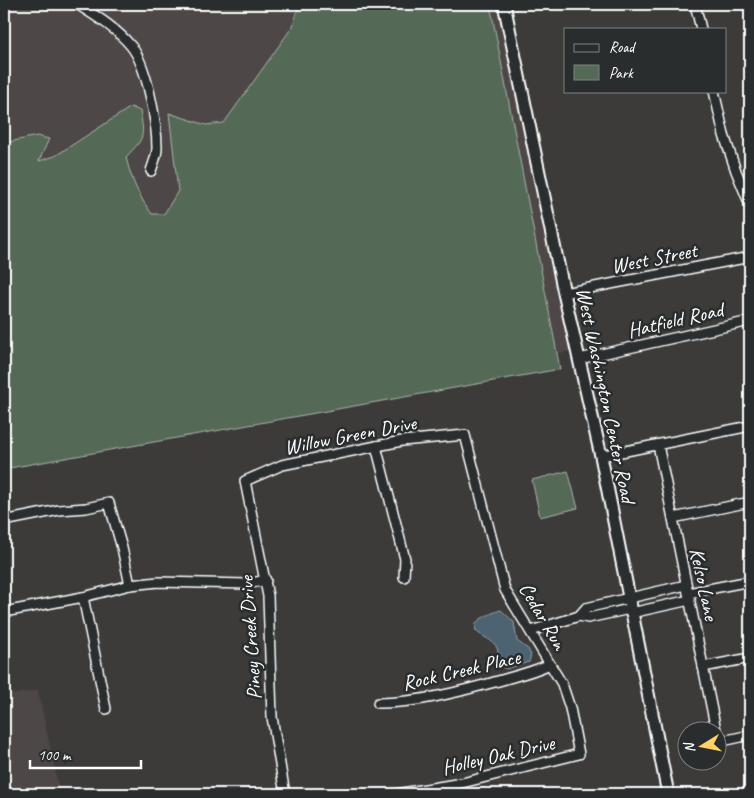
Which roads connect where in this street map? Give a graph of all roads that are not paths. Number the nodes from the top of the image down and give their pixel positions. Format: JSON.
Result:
{"nodes":[{"id":1,"x":77,"y":4,"type":"edge"},
{"id":2,"x":504,"y":4,"type":"edge"},
{"id":3,"x":695,"y":4,"type":"edge"},
{"id":4,"x":701,"y":28,"type":"edge"},
{"id":5,"x":714,"y":92,"type":"edge"},
{"id":6,"x":152,"y":171,"type":"dead end"},
{"id":7,"x":750,"y":205,"type":"edge"},
{"id":8,"x":750,"y":257,"type":"edge"},
{"id":9,"x":564,"y":293,"type":"junction"},
{"id":10,"x":750,"y":321,"type":"edge"},
{"id":11,"x":578,"y":359,"type":"junction"},
{"id":12,"x":750,"y":426,"type":"edge"},
{"id":13,"x":465,"y":435,"type":"joint"},
{"id":14,"x":658,"y":445,"type":"junction"},
{"id":15,"x":376,"y":446,"type":"junction"},
{"id":16,"x":601,"y":456,"type":"junction"},
{"id":17,"x":245,"y":481,"type":"joint"},
{"id":18,"x":750,"y":502,"type":"edge"},
{"id":19,"x":673,"y":518,"type":"junction"},
{"id":20,"x":4,"y":521,"type":"edge"},
{"id":21,"x":404,"y":577,"type":"dead end"},
{"id":22,"x":266,"y":580,"type":"junction"},
{"id":23,"x":750,"y":581,"type":"edge"},
{"id":24,"x":130,"y":585,"type":"junction"},
{"id":25,"x":688,"y":593,"type":"junction"},
{"id":26,"x":83,"y":596,"type":"junction"},
{"id":27,"x":628,"y":597,"type":"junction"},
{"id":28,"x":631,"y":611,"type":"junction"},
{"id":29,"x":4,"y":612,"type":"edge"},
{"id":30,"x":579,"y":616,"type":"junction"},
{"id":31,"x":531,"y":631,"type":"junction"},
{"id":32,"x":750,"y":658,"type":"edge"},
{"id":33,"x":550,"y":664,"type":"junction"},
{"id":34,"x":703,"y":667,"type":"junction"},
{"id":35,"x":378,"y":703,"type":"dead end"},
{"id":36,"x":106,"y":709,"type":"dead end"},
{"id":37,"x":714,"y":720,"type":"edge"},
{"id":38,"x":750,"y":736,"type":"edge"},
{"id":39,"x":726,"y":740,"type":"edge"},
{"id":40,"x":579,"y":754,"type":"joint"},
{"id":41,"x":285,"y":794,"type":"edge"},
{"id":42,"x":396,"y":794,"type":"edge"},
{"id":43,"x":668,"y":794,"type":"edge"}],
"edges":[{"from":1,"to":6,"type":"street"},
{"from":2,"to":9,"type":"main road","name":"West Washington Center Road"},
{"from":3,"to":4,"type":"street"},
{"from":5,"to":7,"type":"street"},
{"from":8,"to":9,"type":"street","name":"West Street"},
{"from":9,"to":11,"type":"main road","name":"West Washington Center Road"},
{"from":10,"to":11,"type":"street","name":"Hatfield Road"},
{"from":11,"to":16,"type":"main road","name":"West Washington Center Road"},
{"from":12,"to":14,"type":"street"},
{"from":13,"to":15,"type":"street","name":"Willow Green Drive"},
{"from":13,"to":31,"type":"street","name":"Cedar Run"},
{"from":14,"to":16,"type":"street"},
{"from":14,"to":19,"type":"street","name":"Kelso Lane"},
{"from":15,"to":17,"type":"street","name":"Willow Green Drive"},
{"from":15,"to":21,"type":"street"},
{"from":16,"to":27,"type":"main road","name":"West Washington Center Road"},
{"from":17,"to":22,"type":"street","name":"Piney Creek Drive"},
{"from":18,"to":19,"type":"street"},
{"from":19,"to":25,"type":"street","name":"Kelso Lane"},
{"from":20,"to":24,"type":"street"},
{"from":22,"to":24,"type":"street"},
{"from":22,"to":41,"type":"street","name":"Piney Creek Drive"},
{"from":23,"to":25,"type":"street"},
{"from":24,"to":26,"type":"street"},
{"from":25,"to":27,"type":"street"},
{"from":25,"to":28,"type":"street"},
{"from":25,"to":34,"type":"street","name":"Kelso Lane"},
{"from":26,"to":29,"type":"street"},
{"from":26,"to":36,"type":"street"},
{"from":27,"to":28,"type":"main road","name":"West Washington Center Road"},
{"from":27,"to":30,"type":"street"},
{"from":28,"to":30,"type":"street"},
{"from":28,"to":43,"type":"main road","name":"West Washington Center Road"},
{"from":30,"to":31,"type":"street"},
{"from":31,"to":33,"type":"street","name":"Cedar Run"},
{"from":32,"to":34,"type":"street"},
{"from":33,"to":35,"type":"street","name":"Rock Creek Place"},
{"from":33,"to":40,"type":"street","name":"Cedar Run"},
{"from":34,"to":37,"type":"street","name":"Kelso Lane"},
{"from":38,"to":39,"type":"street","name":"Kelso Lane"},
{"from":40,"to":42,"type":"street","name":"Holley Oak Drive"}]}
